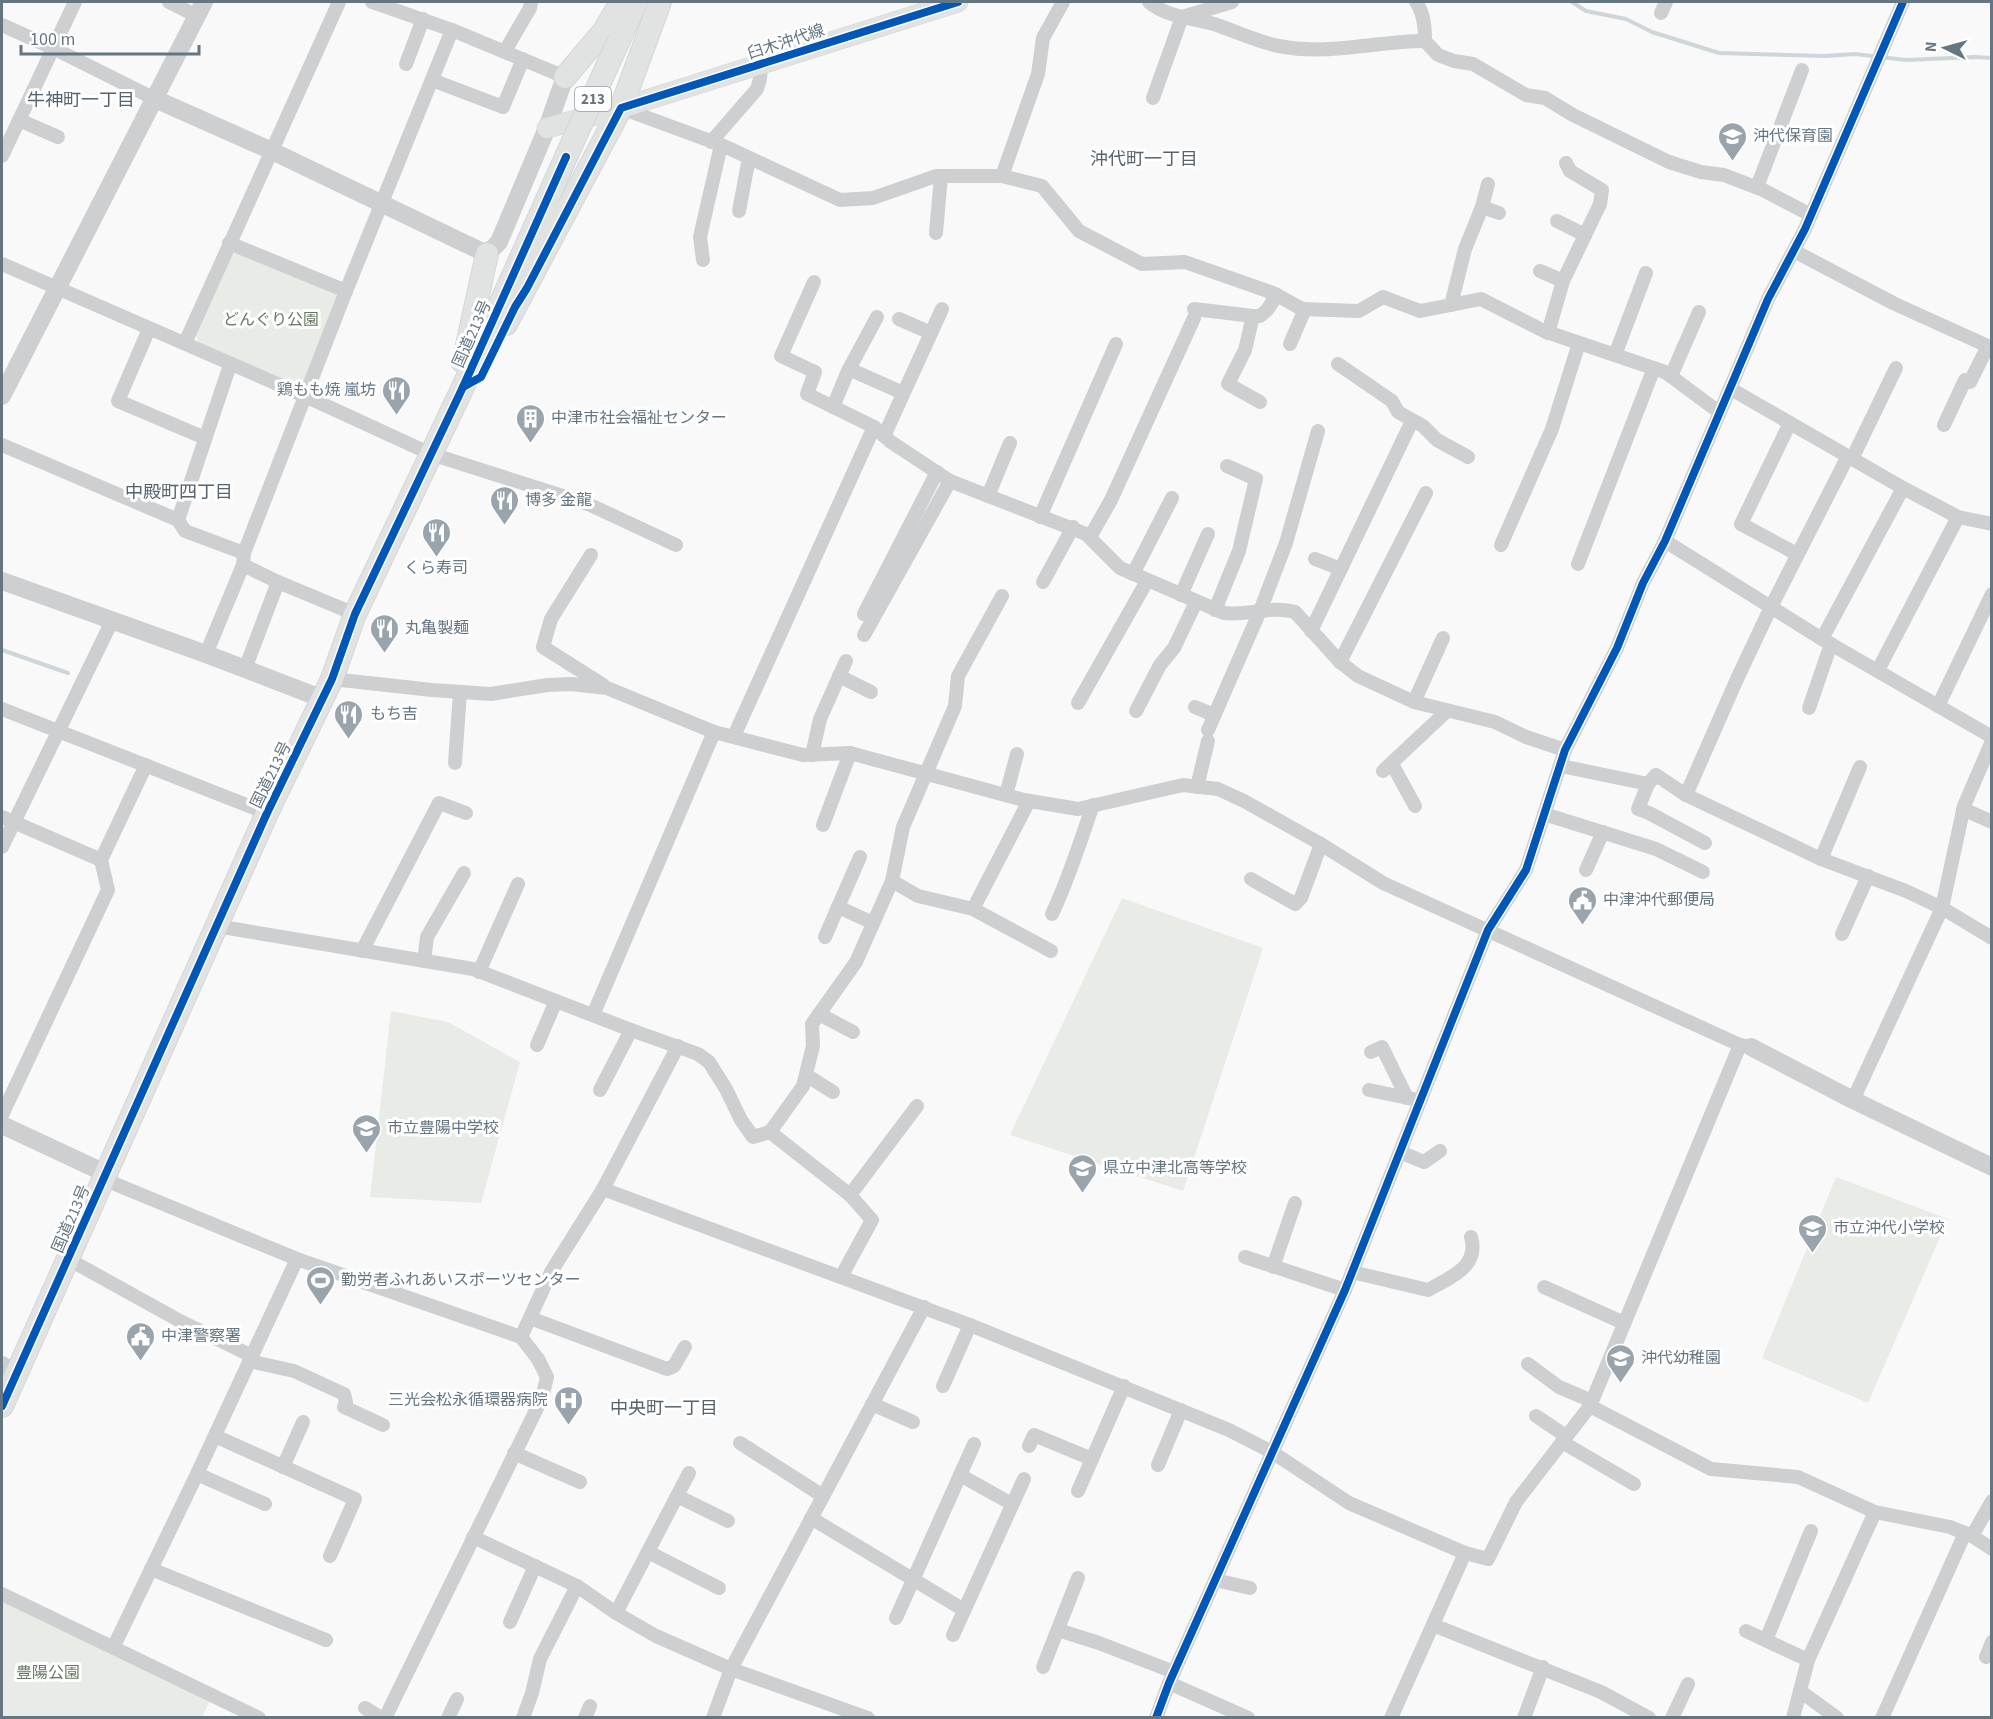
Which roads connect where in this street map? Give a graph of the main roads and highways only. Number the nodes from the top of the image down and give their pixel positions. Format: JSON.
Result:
{"nodes":[{"id":1,"x":621,"y":2,"type":"edge"},
{"id":2,"x":636,"y":2,"type":"edge"},
{"id":3,"x":660,"y":2,"type":"edge"},
{"id":4,"x":958,"y":2,"type":"edge"},
{"id":5,"x":565,"y":77,"type":"road end"},
{"id":6,"x":621,"y":108,"type":"junction"},
{"id":7,"x":547,"y":128,"type":"road end"},
{"id":8,"x":487,"y":254,"type":"road end"},
{"id":9,"x":463,"y":387,"type":"junction"},
{"id":10,"x":431,"y":453,"type":"junction"},
{"id":11,"x":9,"y":1369,"type":"edge"},
{"id":12,"x":2,"y":1406,"type":"edge"}],
"edges":[{"from":1,"to":5,"type":"highway"},
{"from":2,"to":9,"type":"highway","name":"国道213号","number":"213","bridge":true},
{"from":3,"to":6,"type":"highway"},
{"from":4,"to":6,"type":"main road","name":"臼木沖代線"},
{"from":6,"to":7,"type":"main road","name":"臼木沖代線"},
{"from":6,"to":9,"type":"highway"},
{"from":8,"to":10,"type":"highway"},
{"from":9,"to":10,"type":"highway","name":"国道213号","number":"213"},
{"from":10,"to":11,"type":"highway","name":"国道213号","number":"213"},
{"from":11,"to":12,"type":"highway","name":"国道213号","number":"213"}]}
